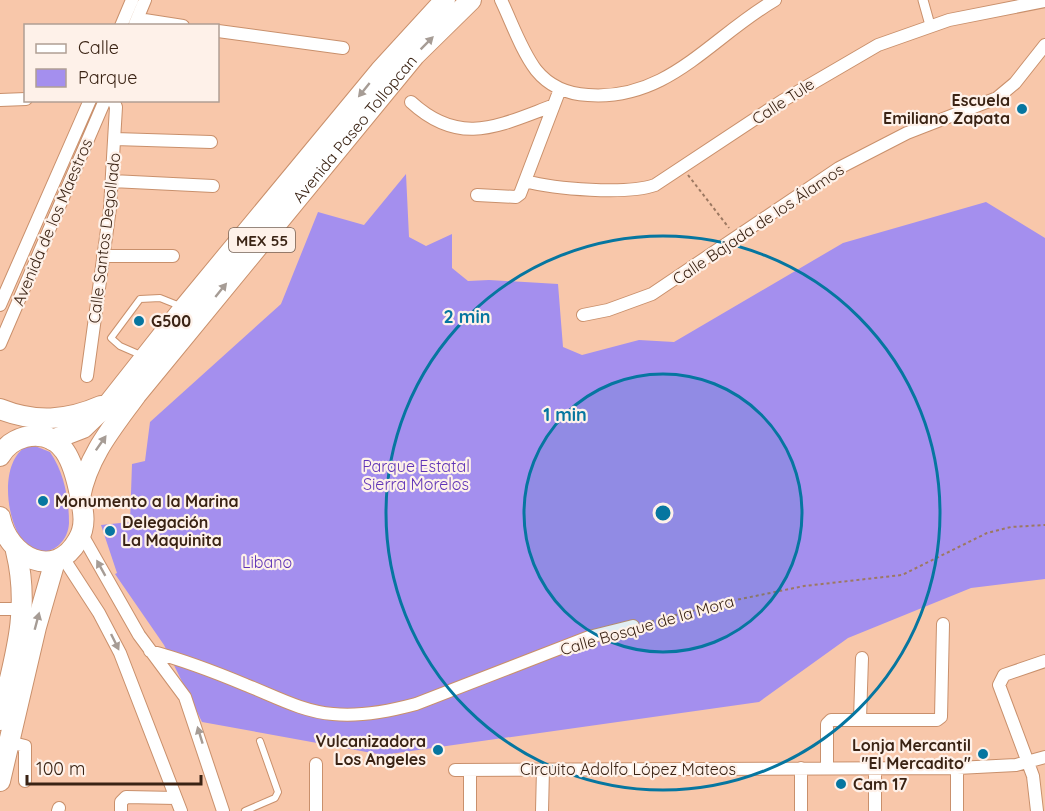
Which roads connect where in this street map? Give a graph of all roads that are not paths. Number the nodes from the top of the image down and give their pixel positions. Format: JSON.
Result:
{"nodes":[{"id":1,"x":132,"y":0,"type":"edge"},
{"id":2,"x":145,"y":0,"type":"edge"},
{"id":3,"x":446,"y":0,"type":"edge"},
{"id":4,"x":471,"y":0,"type":"edge"},
{"id":5,"x":501,"y":0,"type":"edge"},
{"id":6,"x":775,"y":0,"type":"edge"},
{"id":7,"x":923,"y":0,"type":"edge"},
{"id":8,"x":1045,"y":1,"type":"edge"},
{"id":9,"x":136,"y":22,"type":"edge"},
{"id":10,"x":122,"y":24,"type":"edge"},
{"id":11,"x":160,"y":24,"type":"edge"},
{"id":12,"x":930,"y":25,"type":"junction"},
{"id":13,"x":219,"y":31,"type":"edge"},
{"id":14,"x":1045,"y":45,"type":"edge"},
{"id":15,"x":343,"y":48,"type":"dead end"},
{"id":16,"x":560,"y":89,"type":"junction"},
{"id":17,"x":24,"y":99,"type":"edge"},
{"id":18,"x":0,"y":100,"type":"edge"},
{"id":19,"x":89,"y":102,"type":"edge"},
{"id":20,"x":104,"y":102,"type":"edge"},
{"id":21,"x":114,"y":102,"type":"edge"},
{"id":22,"x":411,"y":102,"type":"dead end"},
{"id":23,"x":552,"y":106,"type":"junction"},
{"id":24,"x":115,"y":139,"type":"junction"},
{"id":25,"x":211,"y":142,"type":"dead end"},
{"id":26,"x":112,"y":181,"type":"junction"},
{"id":27,"x":525,"y":181,"type":"junction"},
{"id":28,"x":213,"y":186,"type":"dead end"},
{"id":29,"x":477,"y":195,"type":"dead end"},
{"id":30,"x":103,"y":256,"type":"junction"},
{"id":31,"x":173,"y":256,"type":"dead end"},
{"id":32,"x":0,"y":305,"type":"edge"},
{"id":33,"x":184,"y":308,"type":"junction"},
{"id":34,"x":583,"y":315,"type":"dead end"},
{"id":35,"x":0,"y":344,"type":"edge"},
{"id":36,"x":145,"y":357,"type":"junction"},
{"id":37,"x":87,"y":376,"type":"dead end"},
{"id":38,"x":109,"y":403,"type":"junction"},
{"id":39,"x":0,"y":409,"type":"edge"},
{"id":40,"x":44,"y":438,"type":"junction"},
{"id":41,"x":0,"y":456,"type":"edge"},
{"id":42,"x":80,"y":497,"type":"junction"},
{"id":43,"x":0,"y":517,"type":"edge"},
{"id":44,"x":81,"y":533,"type":"junction"},
{"id":45,"x":16,"y":551,"type":"junction"},
{"id":46,"x":59,"y":558,"type":"junction"},
{"id":47,"x":0,"y":609,"type":"edge"},
{"id":48,"x":24,"y":609,"type":"junction"},
{"id":49,"x":943,"y":624,"type":"dead end"},
{"id":50,"x":633,"y":627,"type":"road end"},
{"id":51,"x":150,"y":651,"type":"junction"},
{"id":52,"x":862,"y":658,"type":"dead end"},
{"id":53,"x":1045,"y":661,"type":"edge"},
{"id":54,"x":860,"y":719,"type":"junction"},
{"id":55,"x":0,"y":720,"type":"edge"},
{"id":56,"x":9,"y":741,"type":"junction"},
{"id":57,"x":260,"y":741,"type":"dead end"},
{"id":58,"x":1045,"y":757,"type":"edge"},
{"id":59,"x":1028,"y":762,"type":"junction"},
{"id":60,"x":316,"y":764,"type":"dead end"},
{"id":61,"x":801,"y":768,"type":"junction"},
{"id":62,"x":827,"y":768,"type":"junction"},
{"id":63,"x":875,"y":768,"type":"junction"},
{"id":64,"x":957,"y":768,"type":"junction"},
{"id":65,"x":455,"y":770,"type":"dead end"},
{"id":66,"x":543,"y":770,"type":"junction"},
{"id":67,"x":470,"y":771,"type":"junction"},
{"id":68,"x":0,"y":781,"type":"edge"},
{"id":69,"x":25,"y":781,"type":"dead end"},
{"id":70,"x":176,"y":798,"type":"junction"},
{"id":71,"x":121,"y":811,"type":"edge"},
{"id":72,"x":181,"y":811,"type":"edge"},
{"id":73,"x":223,"y":811,"type":"edge"},
{"id":74,"x":245,"y":811,"type":"edge"},
{"id":75,"x":316,"y":811,"type":"edge"},
{"id":76,"x":470,"y":811,"type":"edge"},
{"id":77,"x":542,"y":811,"type":"edge"},
{"id":78,"x":801,"y":811,"type":"edge"},
{"id":79,"x":875,"y":811,"type":"edge"},
{"id":80,"x":957,"y":811,"type":"edge"},
{"id":81,"x":1037,"y":811,"type":"edge"}],
"edges":[{"from":1,"to":10,"type":"street"},
{"from":2,"to":9,"type":"street"},
{"from":3,"to":33,"type":"highway","name":"Avenida Paseo Tollopcan","number":"MEX 55","one_way":true},
{"from":42,"to":4,"type":"highway","name":"Avenida Paseo Tollopcan","number":"MEX 55","one_way":true},
{"from":5,"to":16,"type":"street"},
{"from":6,"to":16,"type":"street"},
{"from":7,"to":12,"type":"street"},
{"from":8,"to":12,"type":"street","name":"Calle Tule"},
{"from":9,"to":11,"type":"street"},
{"from":12,"to":27,"type":"street","name":"Calle Tule"},
{"from":13,"to":15,"type":"street"},
{"from":14,"to":34,"type":"street","name":"Calle Bajada de los Álamos"},
{"from":16,"to":23,"type":"street"},
{"from":17,"to":18,"type":"street"},
{"from":19,"to":32,"type":"street","name":"Avenida de los Maestros"},
{"from":20,"to":35,"type":"street","name":"Avenida de los Maestros"},
{"from":21,"to":24,"type":"street","name":"Calle Santos Degollado"},
{"from":22,"to":23,"type":"street"},
{"from":23,"to":27,"type":"street"},
{"from":24,"to":25,"type":"street"},
{"from":24,"to":26,"type":"street","name":"Calle Santos Degollado"},
{"from":26,"to":28,"type":"street"},
{"from":26,"to":30,"type":"street","name":"Calle Santos Degollado"},
{"from":27,"to":29,"type":"street"},
{"from":30,"to":31,"type":"street"},
{"from":30,"to":37,"type":"street","name":"Calle Santos Degollado"},
{"from":33,"to":36,"type":"highway","name":"Avenida Paseo Tollopcan","number":"MEX 55"},
{"from":33,"to":36,"type":"lane"},
{"from":36,"to":38,"type":"highway","name":"Avenida Paseo Tollopcan","number":"MEX 55"},
{"from":38,"to":39,"type":"highway"},
{"from":38,"to":40,"type":"highway","name":"Avenida Paseo Tollopcan","number":"MEX 55"},
{"from":39,"to":40,"type":"street"},
{"from":40,"to":41,"type":"highway","name":"Avenida Paseo Tollopcan"},
{"from":40,"to":42,"type":"highway"},
{"from":42,"to":44,"type":"highway"},
{"from":43,"to":45,"type":"highway"},
{"from":44,"to":46,"type":"highway"},
{"from":51,"to":44,"type":"street","one_way":true},
{"from":45,"to":46,"type":"highway"},
{"from":45,"to":48,"type":"highway"},
{"from":56,"to":46,"type":"highway","one_way":true},
{"from":46,"to":70,"type":"street","one_way":true},
{"from":47,"to":48,"type":"street"},
{"from":48,"to":55,"type":"highway"},
{"from":49,"to":54,"type":"street"},
{"from":50,"to":51,"type":"street","name":"Calle Bosque de la Mora"},
{"from":73,"to":51,"type":"street","one_way":true},
{"from":52,"to":54,"type":"street"},
{"from":53,"to":59,"type":"street"},
{"from":54,"to":62,"type":"street"},
{"from":56,"to":68,"type":"highway"},
{"from":56,"to":69,"type":"street"},
{"from":57,"to":74,"type":"lane"},
{"from":58,"to":59,"type":"street","name":"Circuito Adolfo López Mateos"},
{"from":59,"to":64,"type":"street","name":"Circuito Adolfo López Mateos"},
{"from":59,"to":81,"type":"street"},
{"from":60,"to":75,"type":"street"},
{"from":61,"to":62,"type":"street","name":"Circuito Adolfo López Mateos"},
{"from":61,"to":66,"type":"street","name":"Circuito Adolfo López Mateos"},
{"from":61,"to":78,"type":"street"},
{"from":62,"to":63,"type":"street","name":"Circuito Adolfo López Mateos"},
{"from":63,"to":64,"type":"street","name":"Circuito Adolfo López Mateos"},
{"from":63,"to":79,"type":"street"},
{"from":64,"to":80,"type":"street"},
{"from":65,"to":67,"type":"street","name":"Circuito Adolfo López Mateos"},
{"from":66,"to":67,"type":"street","name":"Circuito Adolfo López Mateos"},
{"from":66,"to":77,"type":"street"},
{"from":67,"to":76,"type":"street"},
{"from":70,"to":71,"type":"street"},
{"from":70,"to":72,"type":"street"}]}
